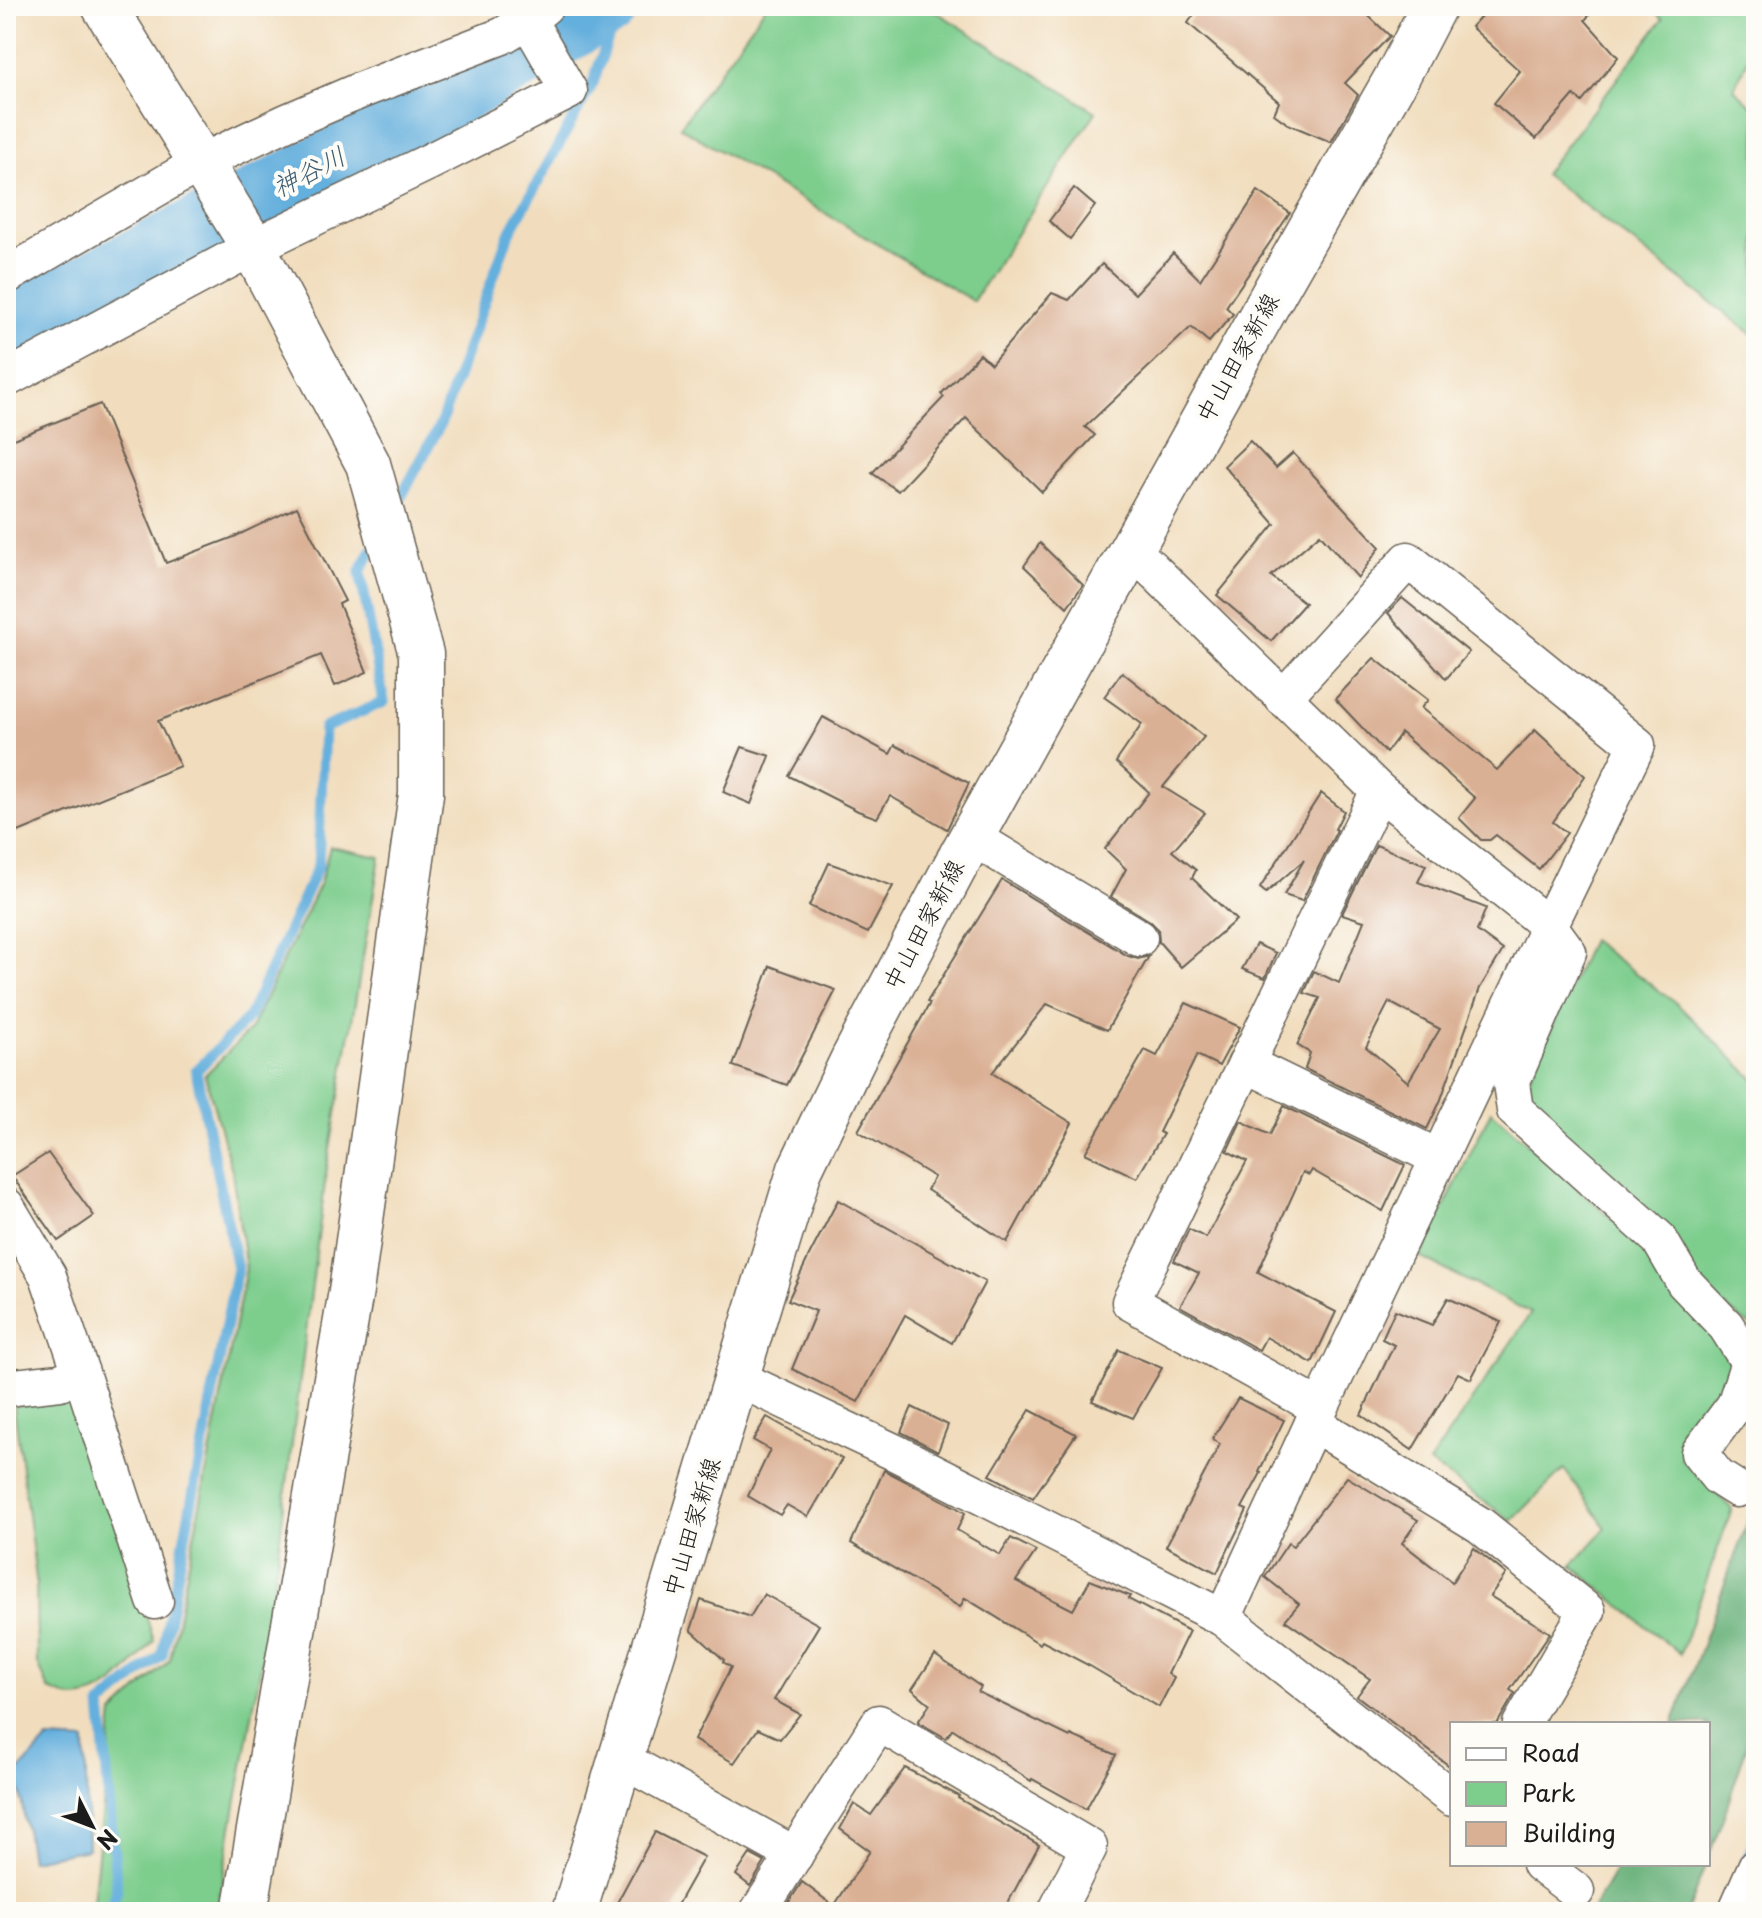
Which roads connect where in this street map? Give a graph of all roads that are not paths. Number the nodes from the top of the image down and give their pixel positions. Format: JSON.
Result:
{"nodes":[{"id":1,"x":104,"y":6,"type":"edge"},
{"id":2,"x":1434,"y":6,"type":"edge"},
{"id":3,"x":536,"y":13,"type":"edge"},
{"id":4,"x":204,"y":169,"type":"junction"},
{"id":5,"x":253,"y":247,"type":"junction"},
{"id":6,"x":6,"y":276,"type":"edge"},
{"id":7,"x":6,"y":379,"type":"edge"},
{"id":8,"x":1132,"y":551,"type":"junction"},
{"id":9,"x":1283,"y":698,"type":"junction"},
{"id":10,"x":1379,"y":791,"type":"junction"},
{"id":11,"x":972,"y":837,"type":"junction"},
{"id":12,"x":1549,"y":926,"type":"junction"},
{"id":13,"x":1139,"y":938,"type":"dead end"},
{"id":14,"x":1246,"y":1064,"type":"junction"},
{"id":15,"x":1439,"y":1158,"type":"junction"},
{"id":16,"x":6,"y":1206,"type":"edge"},
{"id":17,"x":81,"y":1373,"type":"junction"},
{"id":18,"x":737,"y":1378,"type":"junction"},
{"id":19,"x":6,"y":1388,"type":"edge"},
{"id":20,"x":1317,"y":1415,"type":"junction"},
{"id":21,"x":1737,"y":1489,"type":"dead end"},
{"id":22,"x":155,"y":1601,"type":"dead end"},
{"id":23,"x":1223,"y":1618,"type":"junction"},
{"id":24,"x":1522,"y":1722,"type":"edge"},
{"id":25,"x":621,"y":1759,"type":"junction"},
{"id":26,"x":1450,"y":1796,"type":"edge"},
{"id":27,"x":795,"y":1855,"type":"junction"},
{"id":28,"x":1543,"y":1866,"type":"edge"},
{"id":29,"x":1756,"y":1867,"type":"edge"},
{"id":30,"x":1576,"y":1891,"type":"dead end"},
{"id":31,"x":245,"y":1912,"type":"edge"},
{"id":32,"x":574,"y":1912,"type":"edge"},
{"id":33,"x":758,"y":1912,"type":"edge"},
{"id":34,"x":1056,"y":1912,"type":"edge"},
{"id":35,"x":1736,"y":1912,"type":"edge"}],
"edges":[{"from":1,"to":4,"type":"main road"},
{"from":2,"to":8,"type":"main road","name":"中山田家新線"},
{"from":3,"to":4,"type":"street"},
{"from":3,"to":5,"type":"street"},
{"from":4,"to":5,"type":"main road"},
{"from":4,"to":6,"type":"street"},
{"from":5,"to":7,"type":"street"},
{"from":5,"to":31,"type":"main road"},
{"from":8,"to":9,"type":"street"},
{"from":8,"to":11,"type":"main road","name":"中山田家新線"},
{"from":9,"to":10,"type":"street"},
{"from":9,"to":12,"type":"street"},
{"from":10,"to":12,"type":"street"},
{"from":10,"to":14,"type":"street"},
{"from":11,"to":13,"type":"street"},
{"from":11,"to":18,"type":"main road","name":"中山田家新線"},
{"from":12,"to":15,"type":"street"},
{"from":12,"to":21,"type":"street"},
{"from":14,"to":15,"type":"street"},
{"from":14,"to":20,"type":"street"},
{"from":15,"to":20,"type":"street"},
{"from":16,"to":17,"type":"street"},
{"from":17,"to":19,"type":"street"},
{"from":17,"to":22,"type":"street"},
{"from":18,"to":23,"type":"street"},
{"from":18,"to":25,"type":"main road","name":"中山田家新線"},
{"from":20,"to":23,"type":"street"},
{"from":20,"to":24,"type":"street"},
{"from":23,"to":26,"type":"street"},
{"from":25,"to":27,"type":"street"},
{"from":25,"to":32,"type":"main road","name":"中山田家新線"},
{"from":27,"to":33,"type":"street"},
{"from":27,"to":34,"type":"street"},
{"from":28,"to":30,"type":"street"},
{"from":29,"to":35,"type":"street"}]}
